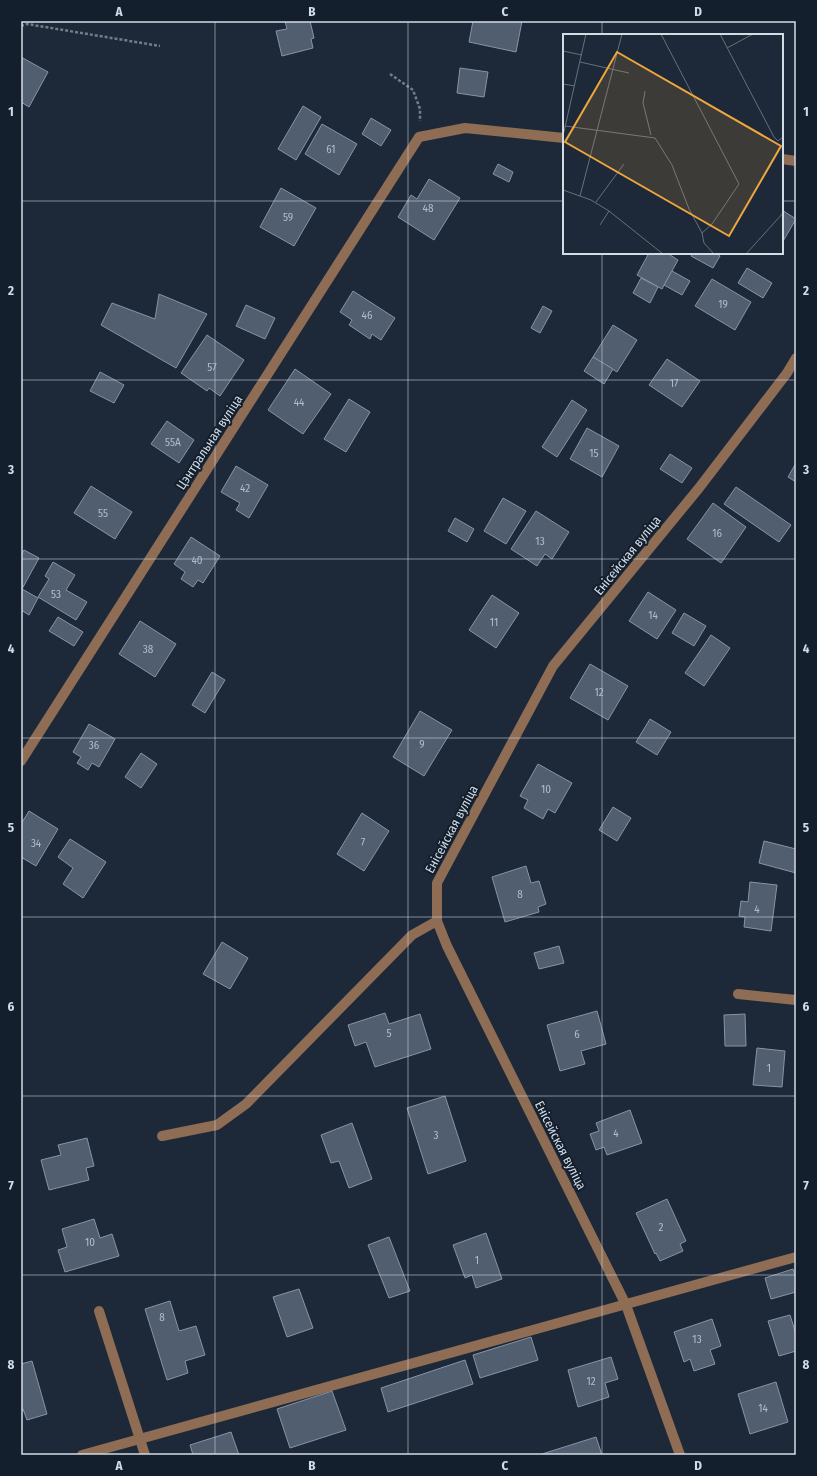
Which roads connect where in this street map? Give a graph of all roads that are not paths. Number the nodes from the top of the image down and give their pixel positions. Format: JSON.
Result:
{"nodes":[{"id":1,"x":563,"y":138,"type":"edge"},
{"id":2,"x":783,"y":159,"type":"edge"},
{"id":3,"x":796,"y":161,"type":"edge"},
{"id":4,"x":796,"y":358,"type":"edge"},
{"id":5,"x":21,"y":761,"type":"edge"},
{"id":6,"x":437,"y":920,"type":"junction"},
{"id":7,"x":738,"y":994,"type":"dead end"},
{"id":8,"x":796,"y":1000,"type":"edge"},
{"id":9,"x":162,"y":1136,"type":"dead end"},
{"id":10,"x":796,"y":1257,"type":"edge"},
{"id":11,"x":626,"y":1305,"type":"junction"},
{"id":12,"x":99,"y":1311,"type":"dead end"},
{"id":13,"x":140,"y":1439,"type":"junction"},
{"id":14,"x":82,"y":1455,"type":"edge"},
{"id":15,"x":145,"y":1455,"type":"edge"},
{"id":16,"x":680,"y":1455,"type":"edge"}],
"edges":[{"from":1,"to":5,"type":"street","name":"Цэнтральная вуліца"},
{"from":2,"to":3,"type":"street"},
{"from":4,"to":6,"type":"street","name":"Енісейская вуліца"},
{"from":6,"to":9,"type":"street"},
{"from":6,"to":11,"type":"street","name":"Енісейская вуліца"},
{"from":7,"to":8,"type":"street"},
{"from":10,"to":11,"type":"street"},
{"from":11,"to":13,"type":"street"},
{"from":11,"to":16,"type":"street","name":"Енісейская вуліца"},
{"from":12,"to":13,"type":"street"},
{"from":13,"to":14,"type":"street"},
{"from":13,"to":15,"type":"street"}]}
